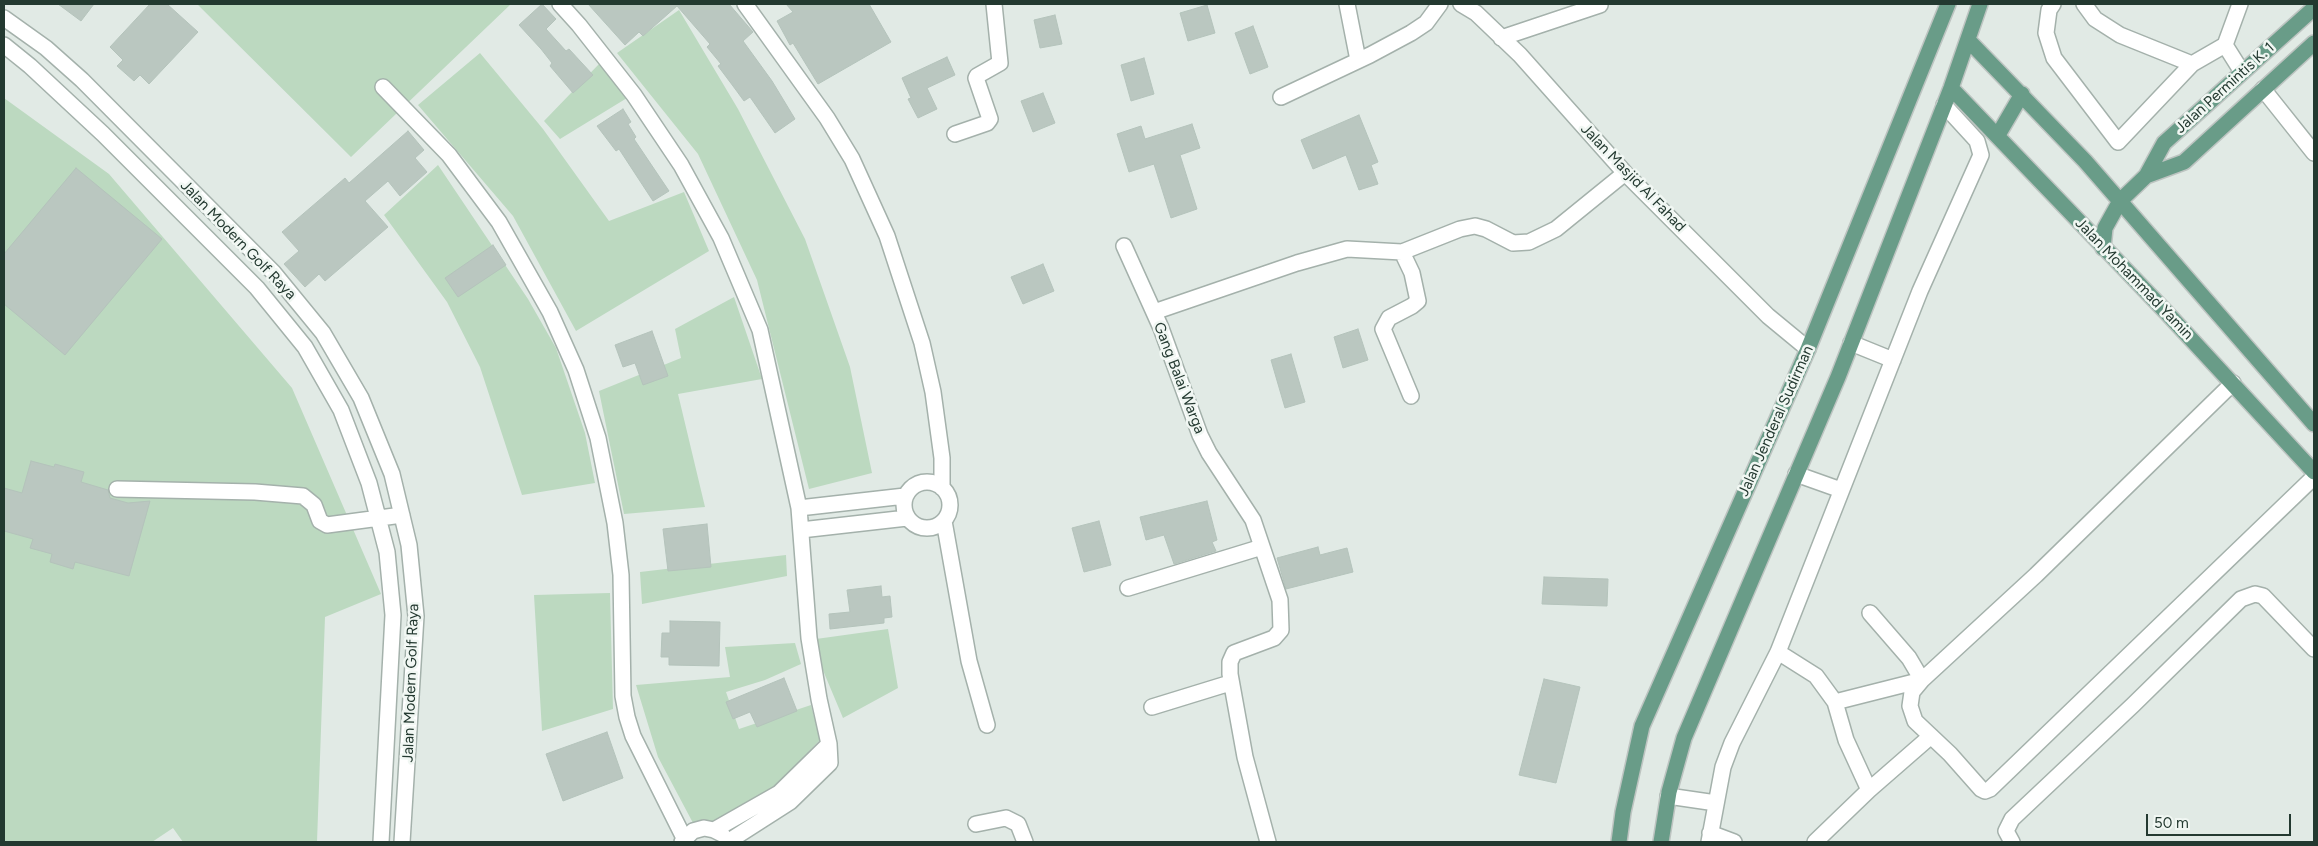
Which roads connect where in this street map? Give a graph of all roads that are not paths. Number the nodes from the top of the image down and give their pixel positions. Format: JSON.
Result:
{"nodes":[{"id":1,"x":560,"y":4,"type":"edge"},
{"id":2,"x":745,"y":4,"type":"edge"},
{"id":3,"x":994,"y":4,"type":"edge"},
{"id":4,"x":1347,"y":4,"type":"edge"},
{"id":5,"x":1440,"y":4,"type":"edge"},
{"id":6,"x":1461,"y":4,"type":"edge"},
{"id":7,"x":1600,"y":4,"type":"edge"},
{"id":8,"x":1948,"y":4,"type":"edge"},
{"id":9,"x":1980,"y":4,"type":"edge"},
{"id":10,"x":2053,"y":4,"type":"edge"},
{"id":11,"x":2084,"y":4,"type":"edge"},
{"id":12,"x":2240,"y":4,"type":"edge"},
{"id":13,"x":2314,"y":8,"type":"edge"},
{"id":14,"x":4,"y":18,"type":"edge"},
{"id":15,"x":1501,"y":38,"type":"junction"},
{"id":16,"x":1968,"y":40,"type":"junction"},
{"id":17,"x":2314,"y":44,"type":"edge"},
{"id":18,"x":4,"y":45,"type":"edge"},
{"id":19,"x":2225,"y":45,"type":"junction"},
{"id":20,"x":1358,"y":60,"type":"junction"},
{"id":21,"x":2192,"y":64,"type":"junction"},
{"id":22,"x":2242,"y":72,"type":"junction"},
{"id":23,"x":383,"y":87,"type":"dead end"},
{"id":24,"x":1951,"y":88,"type":"junction"},
{"id":25,"x":2263,"y":89,"type":"junction"},
{"id":26,"x":2022,"y":94,"type":"junction"},
{"id":27,"x":1281,"y":96,"type":"dead end"},
{"id":28,"x":1944,"y":105,"type":"junction"},
{"id":29,"x":955,"y":134,"type":"dead end"},
{"id":30,"x":1998,"y":135,"type":"junction"},
{"id":31,"x":2314,"y":153,"type":"edge"},
{"id":32,"x":1625,"y":173,"type":"junction"},
{"id":33,"x":2146,"y":176,"type":"junction"},
{"id":34,"x":2120,"y":202,"type":"junction"},
{"id":35,"x":1124,"y":246,"type":"dead end"},
{"id":36,"x":2103,"y":248,"type":"junction"},
{"id":37,"x":1402,"y":252,"type":"junction"},
{"id":38,"x":1154,"y":312,"type":"junction"},
{"id":39,"x":1851,"y":343,"type":"junction"},
{"id":40,"x":1808,"y":349,"type":"junction"},
{"id":41,"x":1893,"y":360,"type":"junction"},
{"id":42,"x":2232,"y":383,"type":"junction"},
{"id":43,"x":1411,"y":396,"type":"dead end"},
{"id":44,"x":2314,"y":424,"type":"edge"},
{"id":45,"x":2314,"y":472,"type":"edge"},
{"id":46,"x":1796,"y":474,"type":"junction"},
{"id":47,"x":2314,"y":477,"type":"edge"},
{"id":48,"x":117,"y":488,"type":"dead end"},
{"id":49,"x":942,"y":488,"type":"junction"},
{"id":50,"x":1841,"y":490,"type":"junction"},
{"id":51,"x":905,"y":496,"type":"junction"},
{"id":52,"x":799,"y":508,"type":"junction"},
{"id":53,"x":402,"y":515,"type":"junction"},
{"id":54,"x":378,"y":518,"type":"junction"},
{"id":55,"x":906,"y":518,"type":"junction"},
{"id":56,"x":944,"y":521,"type":"junction"},
{"id":57,"x":801,"y":530,"type":"junction"},
{"id":58,"x":1262,"y":547,"type":"junction"},
{"id":59,"x":1128,"y":588,"type":"dead end"},
{"id":60,"x":1870,"y":613,"type":"dead end"},
{"id":61,"x":2314,"y":649,"type":"edge"},
{"id":62,"x":1778,"y":652,"type":"junction"},
{"id":63,"x":1922,"y":680,"type":"junction"},
{"id":64,"x":1230,"y":683,"type":"junction"},
{"id":65,"x":1835,"y":702,"type":"junction"},
{"id":66,"x":1152,"y":707,"type":"dead end"},
{"id":67,"x":987,"y":725,"type":"dead end"},
{"id":68,"x":1931,"y":736,"type":"junction"},
{"id":69,"x":829,"y":744,"type":"junction"},
{"id":70,"x":1869,"y":790,"type":"junction"},
{"id":71,"x":1668,"y":796,"type":"junction"},
{"id":72,"x":1716,"y":803,"type":"junction"},
{"id":73,"x":976,"y":824,"type":"dead end"},
{"id":74,"x":714,"y":830,"type":"junction"},
{"id":75,"x":1709,"y":838,"type":"edge"},
{"id":76,"x":683,"y":840,"type":"edge"},
{"id":77,"x":381,"y":842,"type":"edge"},
{"id":78,"x":402,"y":842,"type":"edge"},
{"id":79,"x":729,"y":842,"type":"edge"},
{"id":80,"x":1025,"y":842,"type":"edge"},
{"id":81,"x":1268,"y":842,"type":"edge"},
{"id":82,"x":1619,"y":842,"type":"edge"},
{"id":83,"x":1661,"y":842,"type":"edge"},
{"id":84,"x":1734,"y":842,"type":"edge"},
{"id":85,"x":1815,"y":842,"type":"edge"},
{"id":86,"x":2012,"y":842,"type":"edge"}],
"edges":[{"from":1,"to":52,"type":"street"},
{"from":2,"to":49,"type":"street"},
{"from":3,"to":29,"type":"street"},
{"from":4,"to":20,"type":"street"},
{"from":5,"to":20,"type":"street"},
{"from":6,"to":15,"type":"street","name":"Jalan Masjid Al Fahad"},
{"from":7,"to":15,"type":"street"},
{"from":8,"to":40,"type":"main road","name":"Jalan Jenderal Sudirman"},
{"from":9,"to":16,"type":"main road"},
{"from":10,"to":21,"type":"street"},
{"from":11,"to":21,"type":"street"},
{"from":12,"to":19,"type":"street"},
{"from":13,"to":22,"type":"main road","name":"Jalan Permintis K. 1"},
{"from":14,"to":53,"type":"street","name":"Jalan Modern Golf Raya"},
{"from":15,"to":32,"type":"street","name":"Jalan Masjid Al Fahad"},
{"from":16,"to":24,"type":"main road"},
{"from":16,"to":26,"type":"main road"},
{"from":17,"to":25,"type":"main road","name":"Jalan Permintis K. 1"},
{"from":18,"to":54,"type":"street","name":"Jalan Modern Golf Raya"},
{"from":19,"to":21,"type":"street"},
{"from":19,"to":22,"type":"street"},
{"from":20,"to":27,"type":"street"},
{"from":22,"to":33,"type":"main road","name":"Jalan Permintis K. 1"},
{"from":23,"to":76,"type":"street"},
{"from":24,"to":28,"type":"main road"},
{"from":24,"to":30,"type":"main road","name":"Jalan Mohammad Yamin"},
{"from":25,"to":31,"type":"street"},
{"from":25,"to":33,"type":"main road","name":"Jalan Permintis K. 1"},
{"from":26,"to":30,"type":"main road"},
{"from":26,"to":34,"type":"main road"},
{"from":28,"to":39,"type":"main road"},
{"from":28,"to":41,"type":"street"},
{"from":30,"to":36,"type":"main road","name":"Jalan Mohammad Yamin"},
{"from":32,"to":37,"type":"street","name":"Gang Balai Warga"},
{"from":32,"to":40,"type":"street","name":"Jalan Masjid Al Fahad"},
{"from":33,"to":34,"type":"main road","name":"Jalan Permintis K. 1"},
{"from":34,"to":36,"type":"main road","name":"Jalan Permintis K. 1"},
{"from":34,"to":44,"type":"main road"},
{"from":35,"to":38,"type":"street"},
{"from":36,"to":42,"type":"main road","name":"Jalan Mohammad Yamin"},
{"from":37,"to":38,"type":"street","name":"Gang Balai Warga"},
{"from":37,"to":43,"type":"street"},
{"from":38,"to":58,"type":"street","name":"Gang Balai Warga"},
{"from":39,"to":41,"type":"street"},
{"from":39,"to":46,"type":"main road"},
{"from":40,"to":82,"type":"main road","name":"Jalan Jenderal Sudirman"},
{"from":41,"to":50,"type":"street"},
{"from":42,"to":45,"type":"main road","name":"Jalan Mohammad Yamin"},
{"from":42,"to":63,"type":"street"},
{"from":46,"to":50,"type":"street"},
{"from":46,"to":71,"type":"main road"},
{"from":47,"to":68,"type":"street"},
{"from":48,"to":54,"type":"street"},
{"from":49,"to":51,"type":"street"},
{"from":49,"to":56,"type":"street"},
{"from":50,"to":62,"type":"street"},
{"from":51,"to":52,"type":"street"},
{"from":51,"to":55,"type":"street"},
{"from":52,"to":57,"type":"street"},
{"from":53,"to":54,"type":"street"},
{"from":53,"to":78,"type":"street","name":"Jalan Modern Golf Raya"},
{"from":54,"to":77,"type":"street","name":"Jalan Modern Golf Raya"},
{"from":55,"to":56,"type":"street"},
{"from":55,"to":57,"type":"street"},
{"from":56,"to":67,"type":"street"},
{"from":57,"to":69,"type":"street"},
{"from":58,"to":59,"type":"street"},
{"from":58,"to":64,"type":"street","name":"Gang Balai Warga"},
{"from":60,"to":63,"type":"street"},
{"from":61,"to":86,"type":"street"},
{"from":62,"to":65,"type":"street"},
{"from":62,"to":72,"type":"street"},
{"from":63,"to":65,"type":"street"},
{"from":63,"to":68,"type":"street"},
{"from":64,"to":66,"type":"street"},
{"from":64,"to":81,"type":"street","name":"Gang Balai Warga"},
{"from":65,"to":70,"type":"street"},
{"from":68,"to":70,"type":"street"},
{"from":69,"to":74,"type":"street"},
{"from":69,"to":79,"type":"street"},
{"from":70,"to":85,"type":"street"},
{"from":71,"to":72,"type":"street"},
{"from":71,"to":83,"type":"main road"},
{"from":72,"to":75,"type":"street"},
{"from":73,"to":80,"type":"street"},
{"from":74,"to":76,"type":"street"},
{"from":74,"to":79,"type":"street"},
{"from":75,"to":84,"type":"street"}]}
